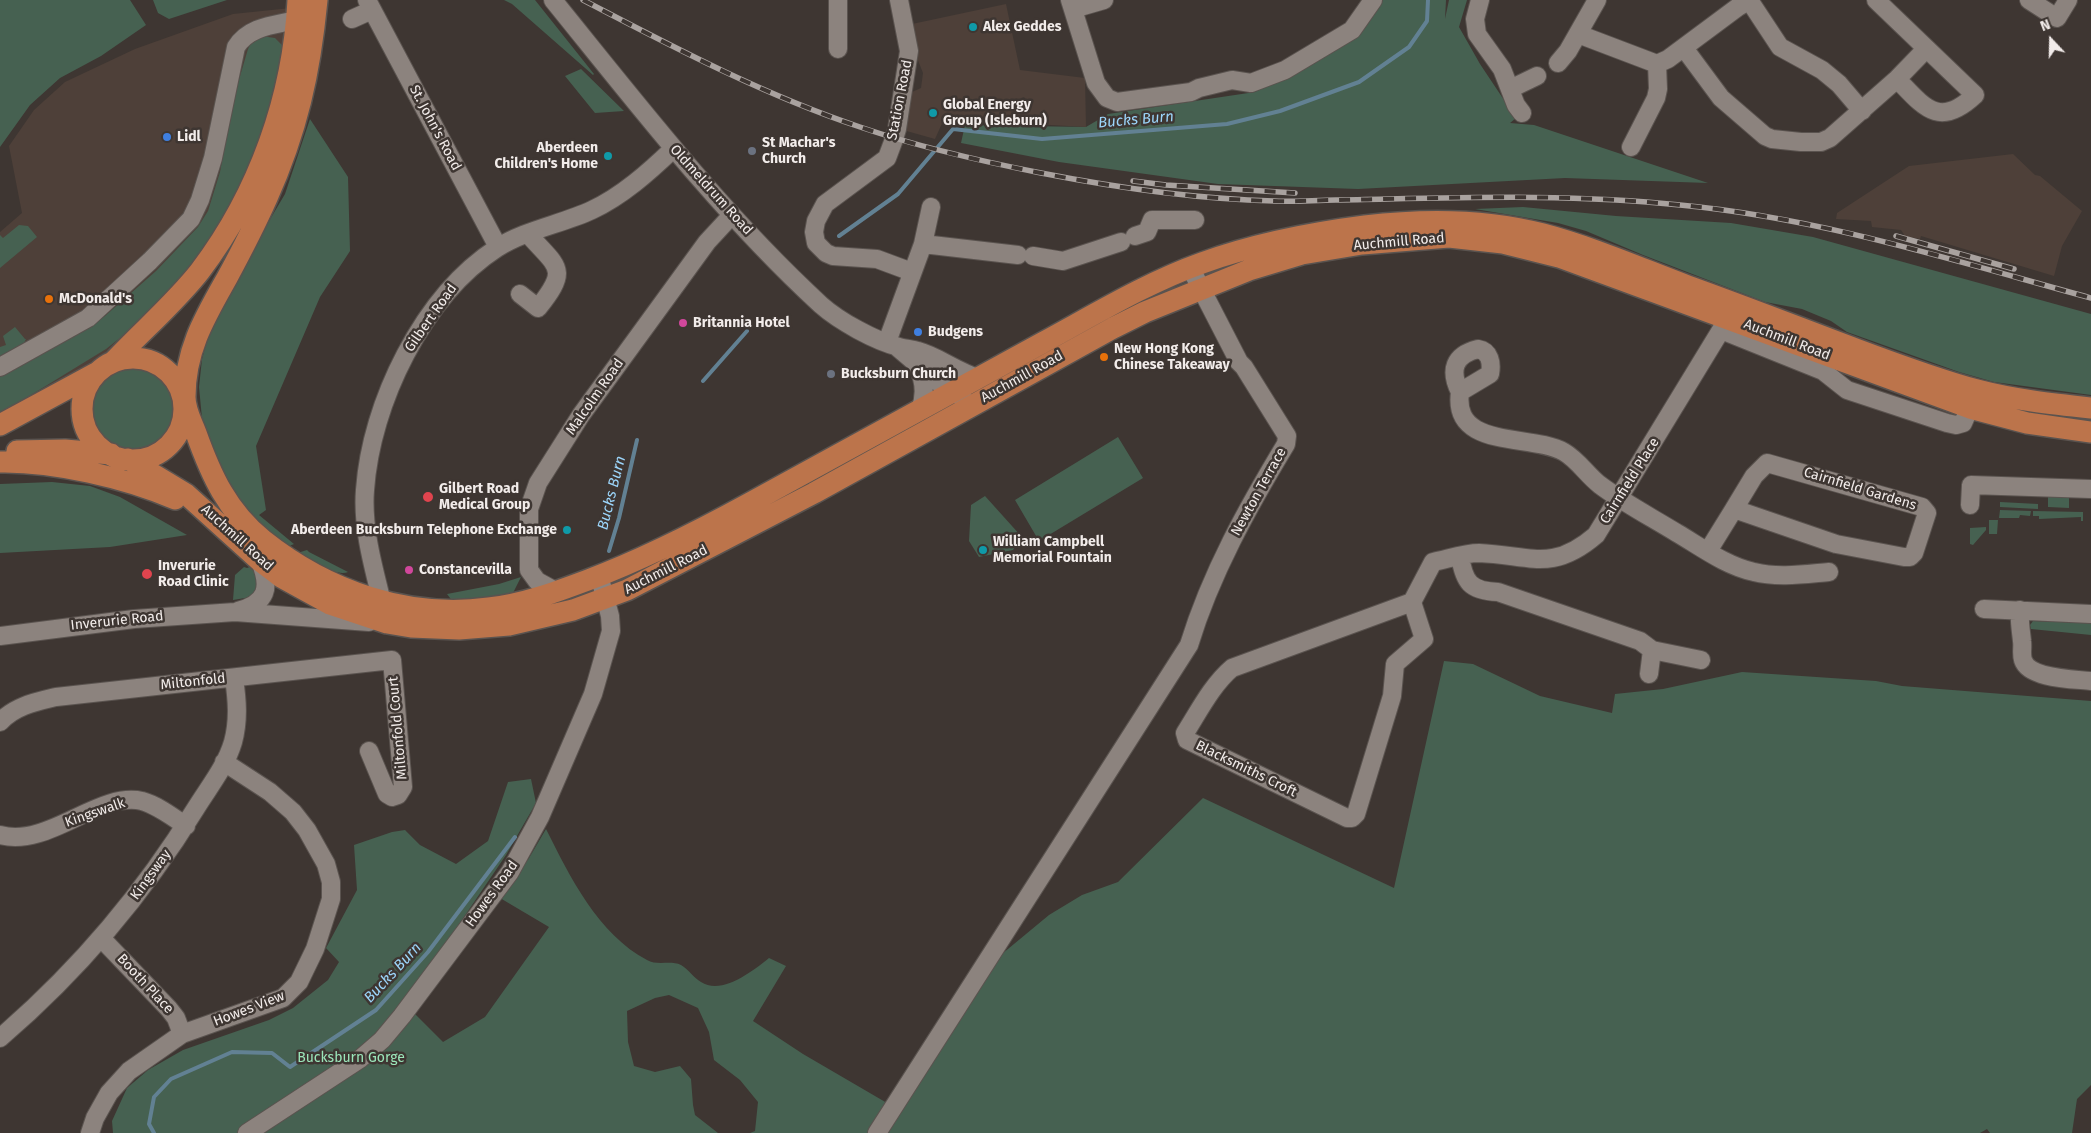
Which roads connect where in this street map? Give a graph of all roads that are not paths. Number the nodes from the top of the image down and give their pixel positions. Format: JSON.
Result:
{"nodes":[{"id":1,"x":317,"y":0,"type":"edge"},
{"id":2,"x":552,"y":0,"type":"edge"},
{"id":3,"x":838,"y":0,"type":"edge"},
{"id":4,"x":899,"y":0,"type":"edge"},
{"id":5,"x":1104,"y":0,"type":"edge"},
{"id":6,"x":1373,"y":0,"type":"edge"},
{"id":7,"x":1480,"y":0,"type":"edge"},
{"id":8,"x":1597,"y":0,"type":"edge"},
{"id":9,"x":1750,"y":0,"type":"edge"},
{"id":10,"x":1876,"y":0,"type":"edge"},
{"id":11,"x":2029,"y":0,"type":"edge"},
{"id":12,"x":2068,"y":0,"type":"edge"},
{"id":13,"x":370,"y":5,"type":"edge"},
{"id":14,"x":1072,"y":5,"type":"edge"},
{"id":15,"x":297,"y":10,"type":"edge"},
{"id":16,"x":352,"y":19,"type":"dead end"},
{"id":17,"x":1578,"y":34,"type":"junction"},
{"id":18,"x":1684,"y":48,"type":"junction"},
{"id":19,"x":838,"y":49,"type":"dead end"},
{"id":20,"x":1926,"y":49,"type":"junction"},
{"id":21,"x":1558,"y":63,"type":"dead end"},
{"id":22,"x":1657,"y":64,"type":"junction"},
{"id":23,"x":1538,"y":76,"type":"dead end"},
{"id":24,"x":1897,"y":79,"type":"junction"},
{"id":25,"x":1510,"y":89,"type":"junction"},
{"id":26,"x":1862,"y":110,"type":"junction"},
{"id":27,"x":1522,"y":113,"type":"dead end"},
{"id":28,"x":1631,"y":147,"type":"dead end"},
{"id":29,"x":673,"y":149,"type":"junction"},
{"id":30,"x":931,"y":207,"type":"dead end"},
{"id":31,"x":732,"y":215,"type":"junction"},
{"id":32,"x":1195,"y":220,"type":"dead end"},
{"id":33,"x":528,"y":234,"type":"junction"},
{"id":34,"x":923,"y":244,"type":"junction"},
{"id":35,"x":498,"y":247,"type":"junction"},
{"id":36,"x":1190,"y":267,"type":"junction"},
{"id":37,"x":912,"y":272,"type":"junction"},
{"id":38,"x":1200,"y":289,"type":"junction"},
{"id":39,"x":520,"y":294,"type":"dead end"},
{"id":40,"x":1727,"y":316,"type":"junction"},
{"id":41,"x":892,"y":345,"type":"junction"},
{"id":42,"x":917,"y":365,"type":"junction"},
{"id":43,"x":106,"y":366,"type":"junction"},
{"id":44,"x":0,"y":367,"type":"edge"},
{"id":45,"x":978,"y":378,"type":"junction"},
{"id":46,"x":1460,"y":392,"type":"dead end"},
{"id":47,"x":951,"y":393,"type":"junction"},
{"id":48,"x":1974,"y":399,"type":"junction"},
{"id":49,"x":980,"y":400,"type":"junction"},
{"id":50,"x":184,"y":406,"type":"junction"},
{"id":51,"x":2091,"y":408,"type":"edge"},
{"id":52,"x":920,"y":410,"type":"junction"},
{"id":53,"x":0,"y":425,"type":"edge"},
{"id":54,"x":2091,"y":432,"type":"edge"},
{"id":55,"x":0,"y":453,"type":"edge"},
{"id":56,"x":120,"y":457,"type":"junction"},
{"id":57,"x":0,"y":462,"type":"edge"},
{"id":58,"x":2091,"y":490,"type":"edge"},
{"id":59,"x":1620,"y":498,"type":"junction"},
{"id":60,"x":1970,"y":505,"type":"dead end"},
{"id":61,"x":1734,"y":509,"type":"junction"},
{"id":62,"x":239,"y":542,"type":"junction"},
{"id":63,"x":1708,"y":552,"type":"junction"},
{"id":64,"x":1460,"y":556,"type":"junction"},
{"id":65,"x":260,"y":561,"type":"junction"},
{"id":66,"x":1829,"y":572,"type":"dead end"},
{"id":67,"x":600,"y":576,"type":"junction"},
{"id":68,"x":557,"y":592,"type":"junction"},
{"id":69,"x":605,"y":599,"type":"junction"},
{"id":70,"x":382,"y":602,"type":"junction"},
{"id":71,"x":1412,"y":602,"type":"junction"},
{"id":72,"x":1984,"y":609,"type":"dead end"},
{"id":73,"x":2020,"y":610,"type":"junction"},
{"id":74,"x":235,"y":612,"type":"junction"},
{"id":75,"x":2091,"y":614,"type":"edge"},
{"id":76,"x":387,"y":623,"type":"junction"},
{"id":77,"x":0,"y":636,"type":"edge"},
{"id":78,"x":1652,"y":650,"type":"junction"},
{"id":79,"x":392,"y":660,"type":"joint"},
{"id":80,"x":1701,"y":660,"type":"dead end"},
{"id":81,"x":1649,"y":674,"type":"dead end"},
{"id":82,"x":234,"y":678,"type":"junction"},
{"id":83,"x":2091,"y":681,"type":"edge"},
{"id":84,"x":0,"y":722,"type":"edge"},
{"id":85,"x":369,"y":751,"type":"dead end"},
{"id":86,"x":224,"y":762,"type":"junction"},
{"id":87,"x":186,"y":826,"type":"junction"},
{"id":88,"x":0,"y":835,"type":"edge"},
{"id":89,"x":102,"y":939,"type":"junction"},
{"id":90,"x":182,"y":1034,"type":"junction"},
{"id":91,"x":0,"y":1038,"type":"edge"},
{"id":92,"x":90,"y":1133,"type":"edge"},
{"id":93,"x":247,"y":1133,"type":"edge"},
{"id":94,"x":877,"y":1133,"type":"edge"}],
"edges":[{"from":1,"to":50,"type":"main road"},
{"from":2,"to":29,"type":"street","name":"Oldmeldrum Road"},
{"from":3,"to":19,"type":"street"},
{"from":4,"to":37,"type":"street","name":"Station Road"},
{"from":5,"to":14,"type":"street"},
{"from":6,"to":14,"type":"street"},
{"from":7,"to":25,"type":"street"},
{"from":8,"to":17,"type":"street"},
{"from":9,"to":18,"type":"street"},
{"from":9,"to":26,"type":"street"},
{"from":10,"to":20,"type":"street"},
{"from":11,"to":12,"type":"street"},
{"from":13,"to":16,"type":"street","name":"St. John's Road"},
{"from":13,"to":35,"type":"street","name":"St. John's Road"},
{"from":15,"to":43,"type":"main road"},
{"from":15,"to":44,"type":"street"},
{"from":17,"to":21,"type":"street"},
{"from":17,"to":22,"type":"street"},
{"from":18,"to":22,"type":"street"},
{"from":18,"to":26,"type":"street"},
{"from":20,"to":24,"type":"street"},
{"from":20,"to":24,"type":"street"},
{"from":22,"to":28,"type":"street"},
{"from":23,"to":25,"type":"street"},
{"from":24,"to":26,"type":"street"},
{"from":25,"to":27,"type":"street"},
{"from":29,"to":31,"type":"street","name":"Oldmeldrum Road"},
{"from":29,"to":33,"type":"street","name":"Gilbert Road"},
{"from":30,"to":34,"type":"street"},
{"from":31,"to":41,"type":"street","name":"Oldmeldrum Road"},
{"from":31,"to":68,"type":"street","name":"Malcolm Road"},
{"from":32,"to":34,"type":"street"},
{"from":33,"to":35,"type":"street","name":"Gilbert Road"},
{"from":33,"to":39,"type":"street"},
{"from":34,"to":37,"type":"street"},
{"from":35,"to":70,"type":"street","name":"Gilbert Road"},
{"from":36,"to":38,"type":"street","name":"Newton Terrace"},
{"from":36,"to":40,"type":"main road","name":"Auchmill Road"},
{"from":36,"to":45,"type":"main road","name":"Auchmill Road"},
{"from":37,"to":41,"type":"street"},
{"from":38,"to":40,"type":"main road","name":"Auchmill Road"},
{"from":38,"to":49,"type":"main road","name":"Auchmill Road"},
{"from":38,"to":94,"type":"street","name":"Newton Terrace"},
{"from":40,"to":48,"type":"main road","name":"Auchmill Road"},
{"from":40,"to":48,"type":"street","name":"Auchmill Road"},
{"from":40,"to":59,"type":"street","name":"Cairnfield Place"},
{"from":41,"to":42,"type":"street","name":"Oldmeldrum Road"},
{"from":41,"to":45,"type":"street","name":"Oldmeldrum Road"},
{"from":42,"to":47,"type":"street","name":"Oldmeldrum Road"},
{"from":42,"to":52,"type":"street"},
{"from":43,"to":50,"type":"main road"},
{"from":43,"to":53,"type":"main road"},
{"from":43,"to":56,"type":"main road"},
{"from":45,"to":47,"type":"main road","name":"Auchmill Road"},
{"from":46,"to":59,"type":"street"},
{"from":47,"to":49,"type":"street","name":"Oldmeldrum Road"},
{"from":47,"to":52,"type":"main road","name":"Auchmill Road"},
{"from":48,"to":51,"type":"main road","name":"Auchmill Road"},
{"from":48,"to":54,"type":"main road","name":"Auchmill Road"},
{"from":49,"to":69,"type":"main road","name":"Auchmill Road"},
{"from":50,"to":56,"type":"main road"},
{"from":50,"to":70,"type":"main road","name":"Auchmill Road"},
{"from":52,"to":67,"type":"main road","name":"Auchmill Road"},
{"from":55,"to":56,"type":"main road"},
{"from":56,"to":62,"type":"main road","name":"Auchmill Road"},
{"from":57,"to":62,"type":"main road"},
{"from":58,"to":60,"type":"street"},
{"from":59,"to":63,"type":"street"},
{"from":59,"to":64,"type":"street","name":"Cairnfield Place"},
{"from":61,"to":61,"type":"street","name":"Cairnfield Gardens"},
{"from":61,"to":63,"type":"street","name":"Cairnfield Gardens"},
{"from":62,"to":65,"type":"main road","name":"Auchmill Road"},
{"from":63,"to":66,"type":"street"},
{"from":64,"to":71,"type":"street","name":"Cairnfield Place"},
{"from":64,"to":78,"type":"street"},
{"from":65,"to":74,"type":"street","name":"Inverurie Road"},
{"from":65,"to":76,"type":"main road","name":"Auchmill Road"},
{"from":67,"to":68,"type":"main road","name":"Auchmill Road"},
{"from":67,"to":69,"type":"street","name":"Howes Road"},
{"from":68,"to":70,"type":"main road","name":"Auchmill Road"},
{"from":69,"to":76,"type":"main road","name":"Auchmill Road"},
{"from":69,"to":93,"type":"street","name":"Howes Road"},
{"from":71,"to":71,"type":"street","name":"Blacksmiths Croft"},
{"from":72,"to":73,"type":"street"},
{"from":73,"to":75,"type":"street"},
{"from":73,"to":83,"type":"street"},
{"from":74,"to":76,"type":"street","name":"Inverurie Road"},
{"from":74,"to":77,"type":"street","name":"Inverurie Road"},
{"from":78,"to":80,"type":"street"},
{"from":78,"to":81,"type":"street"},
{"from":79,"to":82,"type":"street","name":"Miltonfold"},
{"from":79,"to":85,"type":"street","name":"Miltonfold Court"},
{"from":82,"to":84,"type":"street","name":"Miltonfold"},
{"from":82,"to":86,"type":"street","name":"Kingsway"},
{"from":86,"to":87,"type":"street","name":"Kingsway"},
{"from":86,"to":90,"type":"street","name":"Howes View"},
{"from":87,"to":88,"type":"street","name":"Kingswalk"},
{"from":87,"to":89,"type":"street","name":"Kingsway"},
{"from":89,"to":90,"type":"street","name":"Booth Place"},
{"from":89,"to":91,"type":"street","name":"Kingsway"},
{"from":90,"to":92,"type":"street","name":"Howes View"}]}
